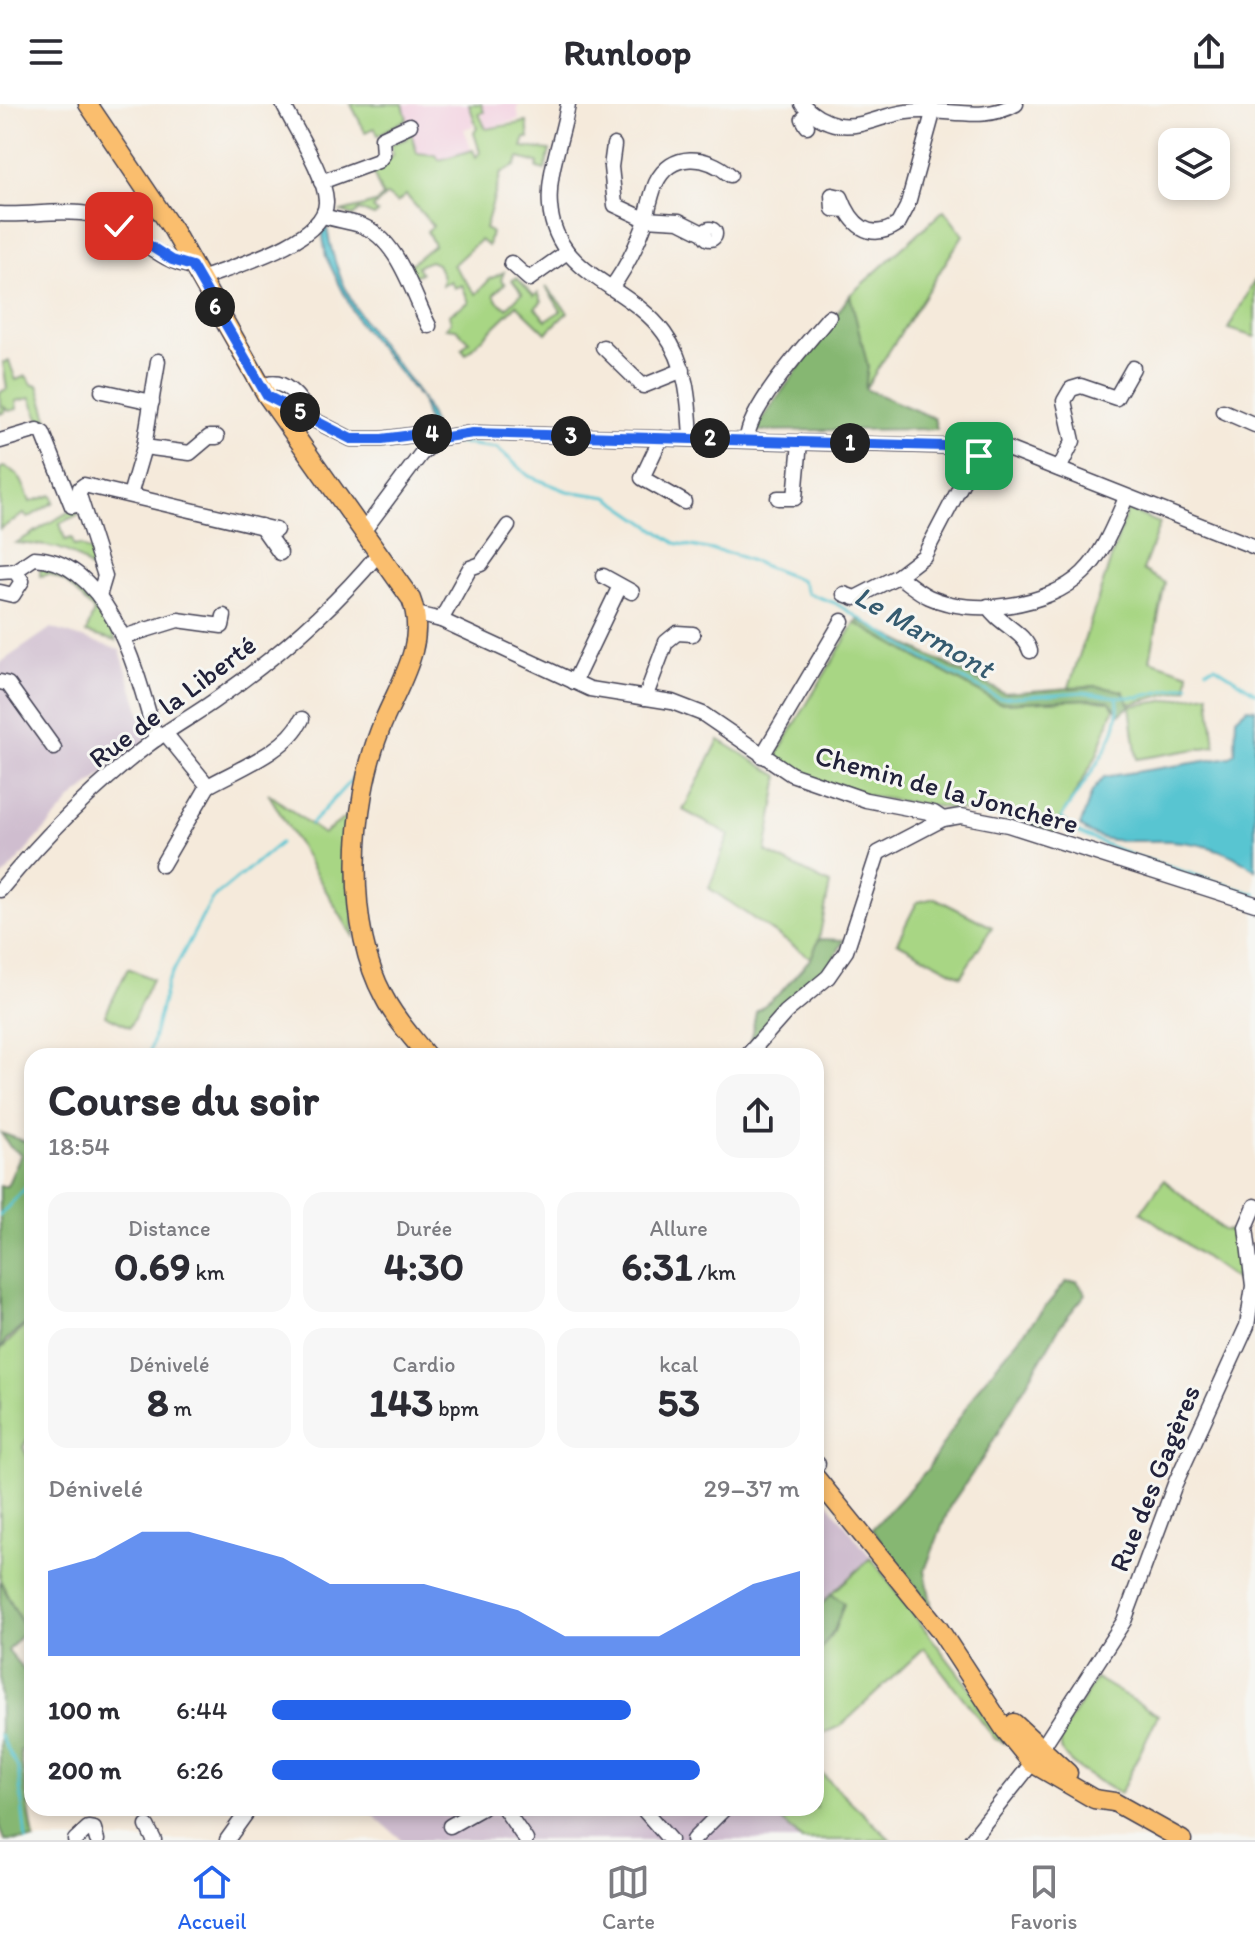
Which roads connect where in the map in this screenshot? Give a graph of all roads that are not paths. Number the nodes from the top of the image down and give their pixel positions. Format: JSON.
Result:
{"nodes":[{"id":1,"x":88,"y":104,"type":"edge"},
{"id":2,"x":283,"y":104,"type":"edge"},
{"id":3,"x":568,"y":104,"type":"edge"},
{"id":4,"x":1016,"y":104,"type":"edge"},
{"id":5,"x":911,"y":108,"type":"edge"},
{"id":6,"x":983,"y":109,"type":"edge"},
{"id":7,"x":933,"y":113,"type":"junction"},
{"id":8,"x":806,"y":114,"type":"edge"},
{"id":9,"x":410,"y":125,"type":"dead end"},
{"id":10,"x":614,"y":145,"type":"dead end"},
{"id":11,"x":730,"y":175,"type":"dead end"},
{"id":12,"x":321,"y":182,"type":"junction"},
{"id":13,"x":846,"y":210,"type":"dead end"},
{"id":14,"x":0,"y":214,"type":"edge"},
{"id":15,"x":324,"y":216,"type":"junction"},
{"id":16,"x":645,"y":219,"type":"junction"},
{"id":17,"x":705,"y":234,"type":"dead end"},
{"id":18,"x":567,"y":252,"type":"junction"},
{"id":19,"x":511,"y":263,"type":"dead end"},
{"id":20,"x":196,"y":273,"type":"junction"},
{"id":21,"x":611,"y":288,"type":"junction"},
{"id":22,"x":829,"y":317,"type":"dead end"},
{"id":23,"x":429,"y":326,"type":"dead end"},
{"id":24,"x":603,"y":347,"type":"dead end"},
{"id":25,"x":158,"y":361,"type":"dead end"},
{"id":26,"x":1133,"y":368,"type":"dead end"},
{"id":27,"x":683,"y":370,"type":"junction"},
{"id":28,"x":102,"y":391,"type":"dead end"},
{"id":29,"x":265,"y":391,"type":"junction"},
{"id":30,"x":152,"y":402,"type":"junction"},
{"id":31,"x":1223,"y":411,"type":"dead end"},
{"id":32,"x":1255,"y":425,"type":"edge"},
{"id":33,"x":217,"y":437,"type":"dead end"},
{"id":34,"x":440,"y":438,"type":"junction"},
{"id":35,"x":661,"y":438,"type":"junction"},
{"id":36,"x":691,"y":438,"type":"junction"},
{"id":37,"x":747,"y":439,"type":"junction"},
{"id":38,"x":0,"y":441,"type":"edge"},
{"id":39,"x":800,"y":442,"type":"junction"},
{"id":40,"x":144,"y":447,"type":"junction"},
{"id":41,"x":981,"y":447,"type":"junction"},
{"id":42,"x":1059,"y":469,"type":"junction"},
{"id":43,"x":130,"y":495,"type":"junction"},
{"id":44,"x":778,"y":498,"type":"dead end"},
{"id":45,"x":1126,"y":498,"type":"junction"},
{"id":46,"x":684,"y":502,"type":"dead end"},
{"id":47,"x":81,"y":504,"type":"junction"},
{"id":48,"x":261,"y":526,"type":"junction"},
{"id":49,"x":508,"y":526,"type":"dead end"},
{"id":50,"x":276,"y":530,"type":"dead end"},
{"id":51,"x":362,"y":533,"type":"junction"},
{"id":52,"x":1255,"y":547,"type":"edge"},
{"id":53,"x":280,"y":553,"type":"dead end"},
{"id":54,"x":378,"y":554,"type":"junction"},
{"id":55,"x":7,"y":571,"type":"edge"},
{"id":56,"x":603,"y":576,"type":"dead end"},
{"id":57,"x":898,"y":576,"type":"junction"},
{"id":58,"x":0,"y":592,"type":"edge"},
{"id":59,"x":99,"y":596,"type":"junction"},
{"id":60,"x":850,"y":599,"type":"dead end"},
{"id":61,"x":988,"y":606,"type":"junction"},
{"id":62,"x":417,"y":614,"type":"junction"},
{"id":63,"x":224,"y":616,"type":"dead end"},
{"id":64,"x":178,"y":620,"type":"junction"},
{"id":65,"x":441,"y":620,"type":"junction"},
{"id":66,"x":842,"y":621,"type":"dead end"},
{"id":67,"x":187,"y":633,"type":"dead end"},
{"id":68,"x":693,"y":634,"type":"dead end"},
{"id":69,"x":123,"y":637,"type":"junction"},
{"id":70,"x":1030,"y":651,"type":"dead end"},
{"id":71,"x":0,"y":682,"type":"edge"},
{"id":72,"x":574,"y":682,"type":"junction"},
{"id":73,"x":645,"y":698,"type":"junction"},
{"id":74,"x":302,"y":719,"type":"dead end"},
{"id":75,"x":160,"y":736,"type":"junction"},
{"id":76,"x":54,"y":748,"type":"dead end"},
{"id":77,"x":762,"y":756,"type":"junction"},
{"id":78,"x":208,"y":786,"type":"junction"},
{"id":79,"x":943,"y":819,"type":"junction"},
{"id":80,"x":162,"y":865,"type":"dead end"},
{"id":81,"x":0,"y":890,"type":"edge"},
{"id":82,"x":1255,"y":904,"type":"edge"},
{"id":83,"x":421,"y":1048,"type":"edge"},
{"id":84,"x":754,"y":1048,"type":"edge"},
{"id":85,"x":1255,"y":1206,"type":"edge"},
{"id":86,"x":824,"y":1477,"type":"edge"},
{"id":87,"x":1036,"y":1757,"type":"junction"},
{"id":88,"x":244,"y":1816,"type":"edge"},
{"id":89,"x":468,"y":1816,"type":"edge"},
{"id":90,"x":510,"y":1816,"type":"edge"},
{"id":91,"x":649,"y":1816,"type":"edge"},
{"id":92,"x":717,"y":1816,"type":"edge"},
{"id":93,"x":450,"y":1826,"type":"dead end"},
{"id":94,"x":75,"y":1840,"type":"edge"},
{"id":95,"x":97,"y":1840,"type":"edge"},
{"id":96,"x":227,"y":1840,"type":"edge"},
{"id":97,"x":526,"y":1840,"type":"edge"},
{"id":98,"x":670,"y":1840,"type":"edge"},
{"id":99,"x":693,"y":1840,"type":"edge"},
{"id":100,"x":971,"y":1840,"type":"edge"},
{"id":101,"x":1182,"y":1840,"type":"edge"}],
"edges":[{"from":1,"to":20,"type":"main road"},
{"from":2,"to":12,"type":"street"},
{"from":3,"to":18,"type":"street"},
{"from":4,"to":6,"type":"street"},
{"from":5,"to":7,"type":"street"},
{"from":5,"to":8,"type":"street"},
{"from":6,"to":7,"type":"street"},
{"from":7,"to":13,"type":"street"},
{"from":9,"to":12,"type":"street"},
{"from":10,"to":16,"type":"street"},
{"from":11,"to":16,"type":"street"},
{"from":12,"to":15,"type":"street"},
{"from":14,"to":20,"type":"street"},
{"from":15,"to":20,"type":"street"},
{"from":15,"to":23,"type":"street"},
{"from":16,"to":17,"type":"street"},
{"from":16,"to":21,"type":"street"},
{"from":18,"to":19,"type":"street"},
{"from":18,"to":21,"type":"street"},
{"from":20,"to":29,"type":"main road"},
{"from":21,"to":27,"type":"street"},
{"from":22,"to":37,"type":"street"},
{"from":24,"to":27,"type":"street"},
{"from":25,"to":30,"type":"street"},
{"from":26,"to":42,"type":"street"},
{"from":27,"to":36,"type":"street"},
{"from":28,"to":30,"type":"street"},
{"from":29,"to":34,"type":"street"},
{"from":29,"to":51,"type":"main road"},
{"from":30,"to":40,"type":"street"},
{"from":31,"to":32,"type":"street"},
{"from":33,"to":40,"type":"street"},
{"from":34,"to":35,"type":"street"},
{"from":34,"to":51,"type":"street"},
{"from":35,"to":36,"type":"street"},
{"from":35,"to":46,"type":"street"},
{"from":36,"to":37,"type":"street"},
{"from":37,"to":39,"type":"street"},
{"from":38,"to":47,"type":"street"},
{"from":39,"to":41,"type":"street"},
{"from":39,"to":44,"type":"street"},
{"from":40,"to":43,"type":"street"},
{"from":41,"to":42,"type":"street"},
{"from":41,"to":57,"type":"street"},
{"from":42,"to":45,"type":"street"},
{"from":43,"to":47,"type":"street"},
{"from":43,"to":48,"type":"street"},
{"from":45,"to":52,"type":"street"},
{"from":45,"to":61,"type":"street"},
{"from":47,"to":59,"type":"street"},
{"from":48,"to":50,"type":"street"},
{"from":48,"to":53,"type":"street"},
{"from":49,"to":65,"type":"street"},
{"from":51,"to":54,"type":"main road"},
{"from":54,"to":62,"type":"main road"},
{"from":54,"to":75,"type":"street","name":"Rue de la Liberté"},
{"from":55,"to":58,"type":"street"},
{"from":55,"to":59,"type":"street"},
{"from":56,"to":72,"type":"street"},
{"from":57,"to":60,"type":"street"},
{"from":57,"to":61,"type":"street"},
{"from":59,"to":69,"type":"street"},
{"from":61,"to":70,"type":"street"},
{"from":62,"to":65,"type":"street","name":"Chemin de la Jonchère"},
{"from":62,"to":83,"type":"main road"},
{"from":63,"to":64,"type":"street"},
{"from":64,"to":67,"type":"street"},
{"from":64,"to":69,"type":"street"},
{"from":65,"to":72,"type":"street","name":"Chemin de la Jonchère"},
{"from":66,"to":77,"type":"street"},
{"from":68,"to":73,"type":"street"},
{"from":69,"to":75,"type":"street"},
{"from":71,"to":76,"type":"street"},
{"from":72,"to":73,"type":"street","name":"Chemin de la Jonchère"},
{"from":73,"to":77,"type":"street","name":"Chemin de la Jonchère"},
{"from":74,"to":78,"type":"street"},
{"from":75,"to":78,"type":"street"},
{"from":75,"to":81,"type":"street","name":"Rue de la Liberté"},
{"from":77,"to":79,"type":"street","name":"Chemin de la Jonchère"},
{"from":78,"to":80,"type":"street"},
{"from":79,"to":82,"type":"street","name":"Chemin de la Jonchère"},
{"from":79,"to":84,"type":"street"},
{"from":85,"to":87,"type":"street","name":"Rue des Gagères"},
{"from":86,"to":87,"type":"main road"},
{"from":87,"to":100,"type":"street","name":"Rue des Gagères"},
{"from":87,"to":101,"type":"main road"},
{"from":88,"to":96,"type":"street"},
{"from":89,"to":93,"type":"street"},
{"from":90,"to":97,"type":"street"},
{"from":91,"to":98,"type":"street"},
{"from":92,"to":99,"type":"street"},
{"from":94,"to":95,"type":"street"}]}
